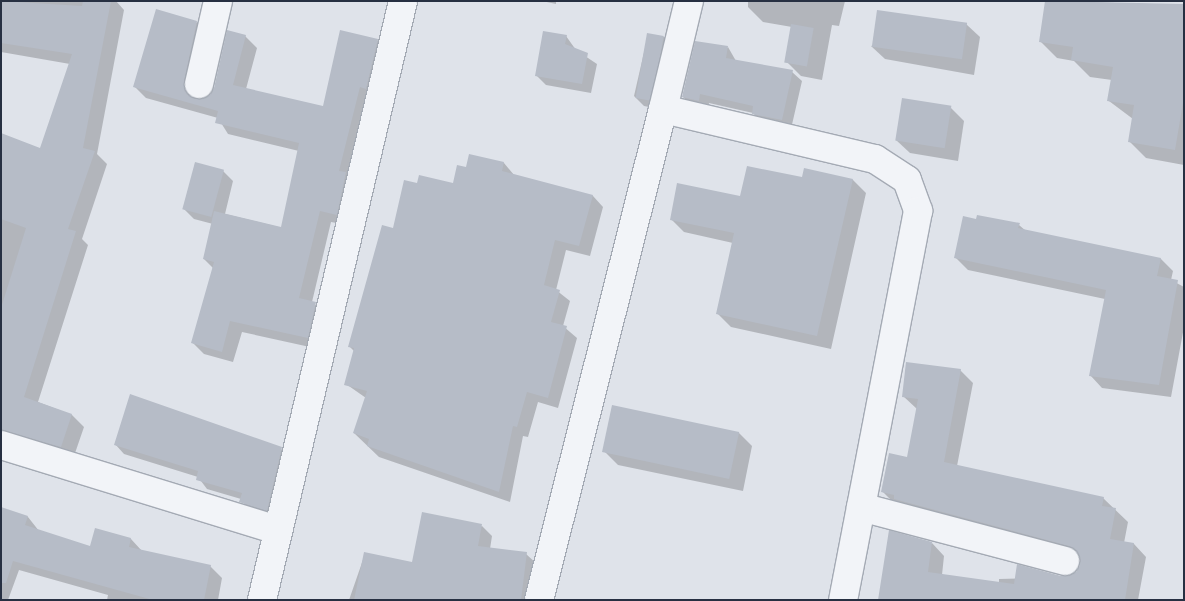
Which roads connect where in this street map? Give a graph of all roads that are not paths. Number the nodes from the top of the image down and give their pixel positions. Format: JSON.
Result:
{"nodes":[{"id":1,"x":218,"y":1,"type":"edge"},
{"id":2,"x":403,"y":1,"type":"edge"},
{"id":3,"x":689,"y":1,"type":"edge"},
{"id":4,"x":199,"y":84,"type":"dead end"},
{"id":5,"x":663,"y":109,"type":"junction"},
{"id":6,"x":1,"y":445,"type":"edge"},
{"id":7,"x":861,"y":507,"type":"junction"},
{"id":8,"x":277,"y":530,"type":"junction"},
{"id":9,"x":1065,"y":561,"type":"dead end"},
{"id":10,"x":262,"y":600,"type":"edge"},
{"id":11,"x":539,"y":600,"type":"edge"},
{"id":12,"x":843,"y":600,"type":"edge"}],
"edges":[{"from":1,"to":4,"type":"street"},
{"from":2,"to":8,"type":"street"},
{"from":3,"to":5,"type":"street"},
{"from":5,"to":7,"type":"street"},
{"from":5,"to":11,"type":"street"},
{"from":6,"to":8,"type":"street"},
{"from":7,"to":9,"type":"street"},
{"from":7,"to":12,"type":"street"},
{"from":8,"to":10,"type":"street"}]}
